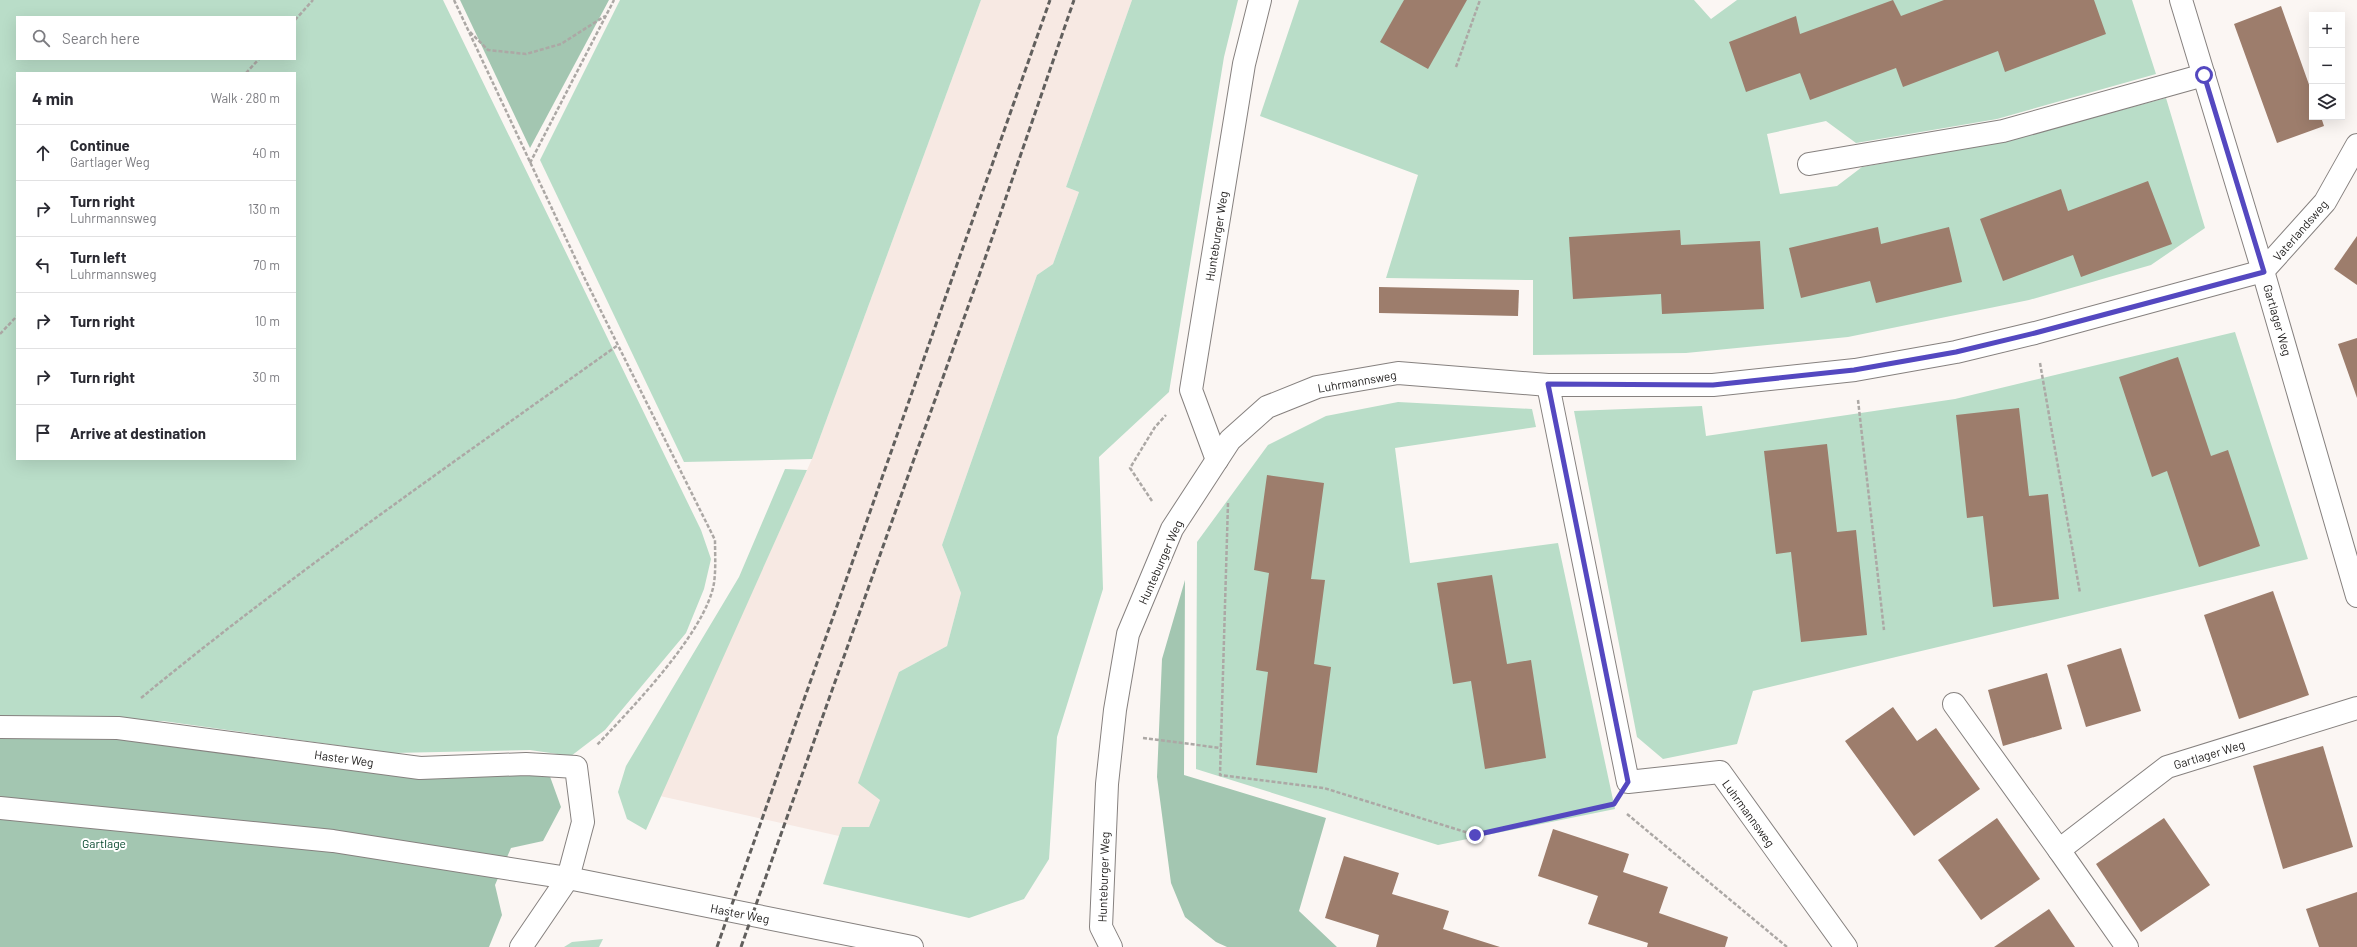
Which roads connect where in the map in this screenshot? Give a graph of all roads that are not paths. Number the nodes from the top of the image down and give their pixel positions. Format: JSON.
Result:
{"nodes":[{"id":1,"x":1260,"y":0,"type":"edge"},
{"id":2,"x":2181,"y":0,"type":"edge"},
{"id":3,"x":2204,"y":75,"type":"junction"},
{"id":4,"x":2357,"y":145,"type":"edge"},
{"id":5,"x":1809,"y":164,"type":"dead end"},
{"id":6,"x":2264,"y":272,"type":"junction"},
{"id":7,"x":1548,"y":384,"type":"junction"},
{"id":8,"x":1217,"y":460,"type":"junction"},
{"id":9,"x":2357,"y":596,"type":"edge"},
{"id":10,"x":1954,"y":704,"type":"dead end"},
{"id":11,"x":2357,"y":708,"type":"edge"},
{"id":12,"x":0,"y":727,"type":"edge"},
{"id":13,"x":0,"y":808,"type":"edge"},
{"id":14,"x":2059,"y":850,"type":"junction"},
{"id":15,"x":568,"y":878,"type":"junction"},
{"id":16,"x":521,"y":947,"type":"edge"},
{"id":17,"x":912,"y":947,"type":"edge"},
{"id":18,"x":1111,"y":947,"type":"edge"},
{"id":19,"x":1846,"y":947,"type":"edge"},
{"id":20,"x":2127,"y":947,"type":"edge"}],
"edges":[{"from":1,"to":8,"type":"street","name":"Hunteburger Weg"},
{"from":2,"to":3,"type":"street","name":"Gartlager Weg"},
{"from":3,"to":5,"type":"street"},
{"from":3,"to":6,"type":"street","name":"Gartlager Weg"},
{"from":4,"to":6,"type":"street","name":"Vaterlandsweg"},
{"from":6,"to":7,"type":"street","name":"Luhrmannsweg"},
{"from":6,"to":9,"type":"street","name":"Gartlager Weg"},
{"from":7,"to":8,"type":"street","name":"Luhrmannsweg"},
{"from":7,"to":19,"type":"street","name":"Luhrmannsweg"},
{"from":8,"to":18,"type":"street","name":"Hunteburger Weg"},
{"from":10,"to":14,"type":"street"},
{"from":11,"to":14,"type":"street","name":"Gartlager Weg"},
{"from":12,"to":15,"type":"street","name":"Haster Weg"},
{"from":13,"to":15,"type":"street","name":"Haster Weg"},
{"from":14,"to":20,"type":"street"},
{"from":15,"to":16,"type":"street"},
{"from":15,"to":17,"type":"street","name":"Haster Weg"}]}
